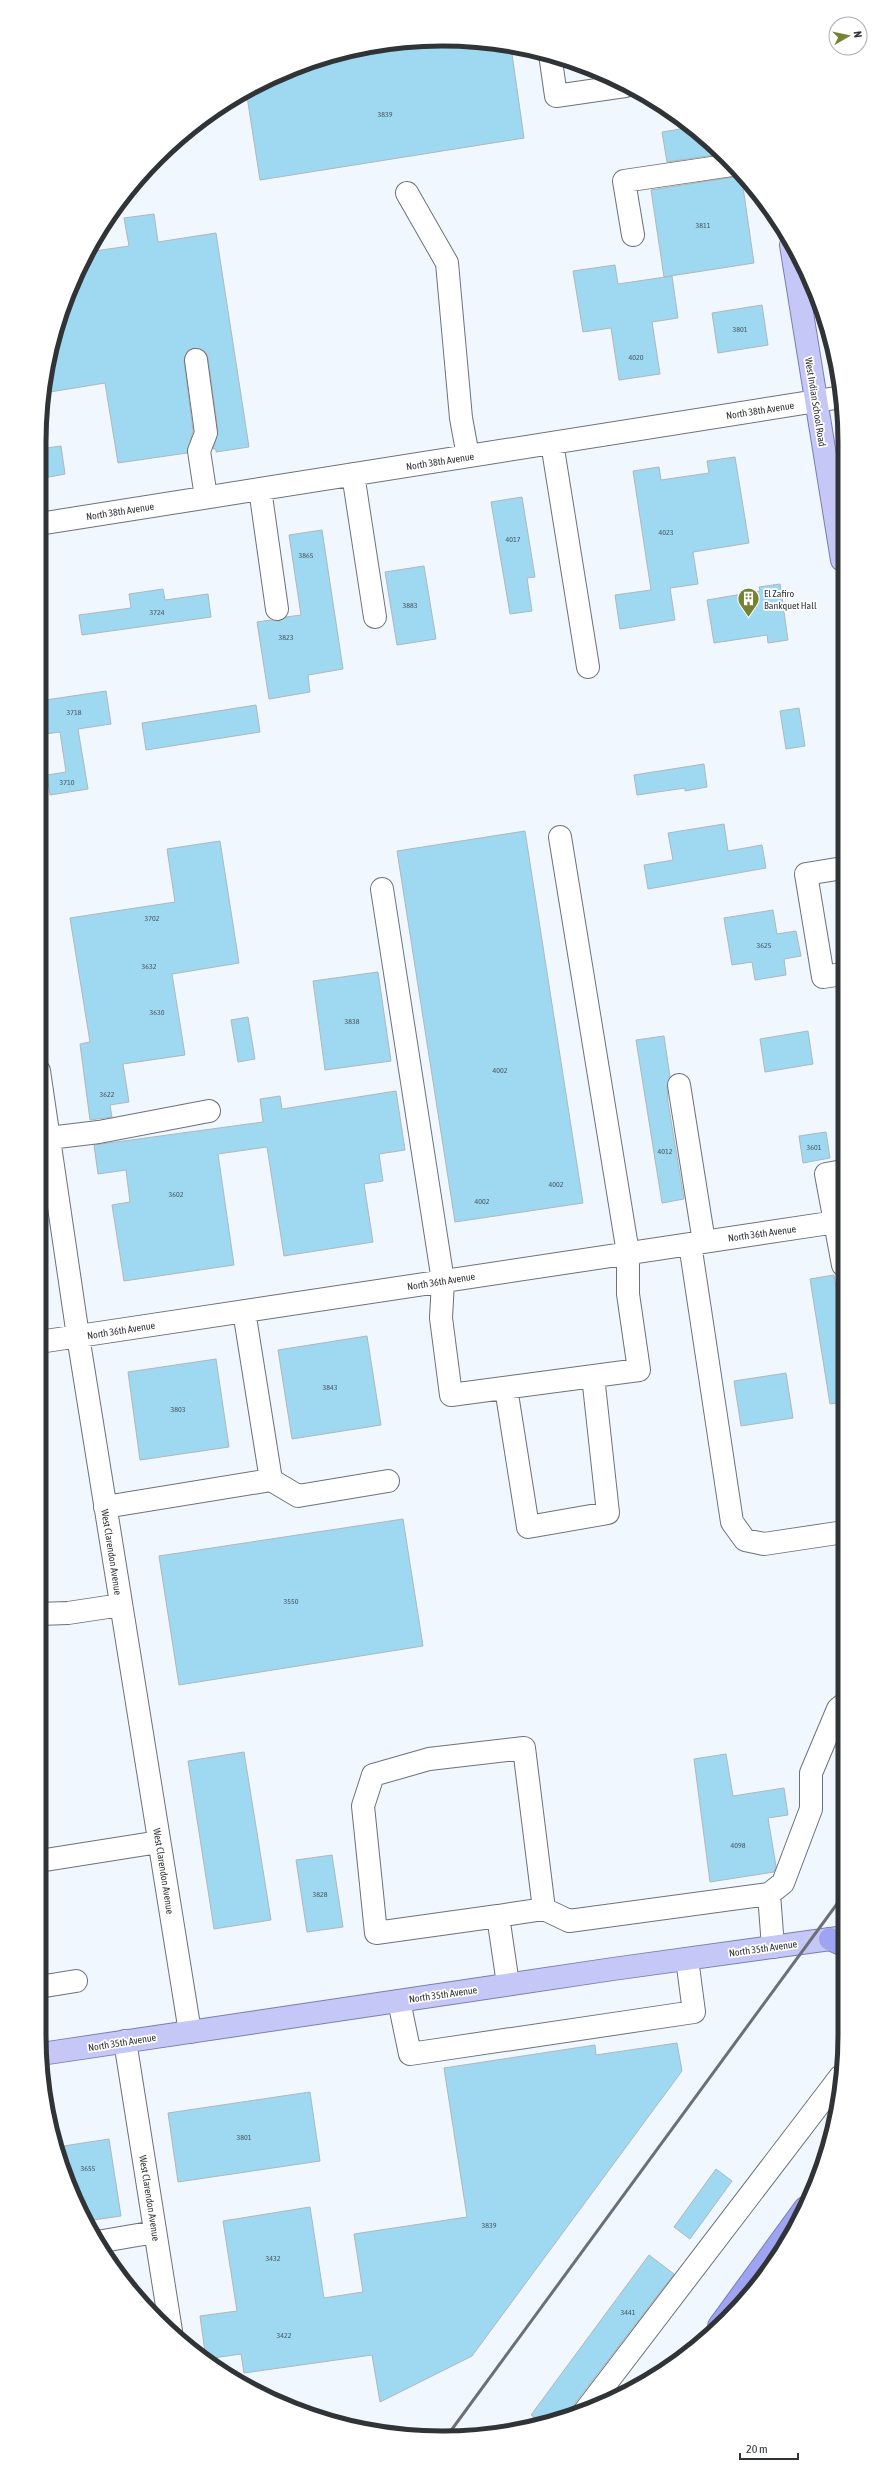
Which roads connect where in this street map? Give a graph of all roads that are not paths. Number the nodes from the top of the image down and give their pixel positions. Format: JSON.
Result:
{"nodes":[{"id":1,"x":551,"y":61,"type":"edge"},
{"id":2,"x":617,"y":87,"type":"edge"},
{"id":3,"x":726,"y":166,"type":"edge"},
{"id":4,"x":407,"y":193,"type":"dead end"},
{"id":5,"x":633,"y":235,"type":"dead end"},
{"id":6,"x":793,"y":260,"type":"edge"},
{"id":7,"x":196,"y":360,"type":"dead end"},
{"id":8,"x":836,"y":398,"type":"edge"},
{"id":9,"x":816,"y":401,"type":"junction"},
{"id":10,"x":552,"y":443,"type":"junction"},
{"id":11,"x":468,"y":456,"type":"junction"},
{"id":12,"x":353,"y":474,"type":"junction"},
{"id":13,"x":260,"y":489,"type":"junction"},
{"id":14,"x":206,"y":497,"type":"junction"},
{"id":15,"x":46,"y":523,"type":"edge"},
{"id":16,"x":838,"y":536,"type":"edge"},
{"id":17,"x":277,"y":609,"type":"dead end"},
{"id":18,"x":375,"y":617,"type":"dead end"},
{"id":19,"x":588,"y":667,"type":"dead end"},
{"id":20,"x":560,"y":837,"type":"dead end"},
{"id":21,"x":838,"y":869,"type":"edge"},
{"id":22,"x":382,"y":889,"type":"dead end"},
{"id":23,"x":838,"y":975,"type":"edge"},
{"id":24,"x":679,"y":1085,"type":"dead end"},
{"id":25,"x":209,"y":1111,"type":"dead end"},
{"id":26,"x":46,"y":1118,"type":"edge"},
{"id":27,"x":49,"y":1138,"type":"junction"},
{"id":28,"x":838,"y":1172,"type":"edge"},
{"id":29,"x":838,"y":1215,"type":"edge"},
{"id":30,"x":838,"y":1222,"type":"edge"},
{"id":31,"x":697,"y":1243,"type":"junction"},
{"id":32,"x":628,"y":1253,"type":"junction"},
{"id":33,"x":443,"y":1281,"type":"junction"},
{"id":34,"x":244,"y":1311,"type":"junction"},
{"id":35,"x":78,"y":1336,"type":"junction"},
{"id":36,"x":46,"y":1341,"type":"edge"},
{"id":37,"x":593,"y":1376,"type":"junction"},
{"id":38,"x":506,"y":1388,"type":"junction"},
{"id":39,"x":271,"y":1480,"type":"junction"},
{"id":40,"x":388,"y":1481,"type":"dead end"},
{"id":41,"x":105,"y":1507,"type":"junction"},
{"id":42,"x":838,"y":1533,"type":"edge"},
{"id":43,"x":120,"y":1605,"type":"junction"},
{"id":44,"x":46,"y":1614,"type":"edge"},
{"id":45,"x":838,"y":1709,"type":"edge"},
{"id":46,"x":159,"y":1842,"type":"junction"},
{"id":47,"x":46,"y":1860,"type":"edge"},
{"id":48,"x":769,"y":1894,"type":"junction"},
{"id":49,"x":544,"y":1909,"type":"junction"},
{"id":50,"x":498,"y":1916,"type":"junction"},
{"id":51,"x":838,"y":1941,"type":"edge"},
{"id":52,"x":773,"y":1947,"type":"junction"},
{"id":53,"x":687,"y":1959,"type":"junction"},
{"id":54,"x":76,"y":1981,"type":"dead end"},
{"id":55,"x":508,"y":1984,"type":"junction"},
{"id":56,"x":46,"y":1986,"type":"edge"},
{"id":57,"x":399,"y":2001,"type":"junction"},
{"id":58,"x":190,"y":2032,"type":"junction"},
{"id":59,"x":125,"y":2041,"type":"junction"},
{"id":60,"x":47,"y":2053,"type":"edge"},
{"id":61,"x":835,"y":2083,"type":"edge"},
{"id":62,"x":155,"y":2232,"type":"junction"},
{"id":63,"x":104,"y":2241,"type":"edge"},
{"id":64,"x":773,"y":2252,"type":"edge"},
{"id":65,"x":750,"y":2284,"type":"edge"},
{"id":66,"x":170,"y":2322,"type":"edge"},
{"id":67,"x":592,"y":2402,"type":"edge"}],
"edges":[{"from":1,"to":2,"type":"street"},
{"from":3,"to":5,"type":"street"},
{"from":4,"to":11,"type":"street"},
{"from":6,"to":9,"type":"main road","name":"West Indian School Road"},
{"from":7,"to":14,"type":"street"},
{"from":8,"to":9,"type":"street","name":"North 38th Avenue"},
{"from":9,"to":10,"type":"street","name":"North 38th Avenue"},
{"from":9,"to":16,"type":"main road","name":"West Indian School Road"},
{"from":10,"to":11,"type":"street","name":"North 38th Avenue"},
{"from":10,"to":19,"type":"street"},
{"from":11,"to":12,"type":"street","name":"North 38th Avenue"},
{"from":12,"to":13,"type":"street","name":"North 38th Avenue"},
{"from":12,"to":18,"type":"street"},
{"from":13,"to":14,"type":"street","name":"North 38th Avenue"},
{"from":13,"to":17,"type":"street"},
{"from":14,"to":15,"type":"street","name":"North 38th Avenue"},
{"from":20,"to":32,"type":"street"},
{"from":21,"to":23,"type":"street"},
{"from":22,"to":33,"type":"street"},
{"from":24,"to":31,"type":"street"},
{"from":25,"to":27,"type":"street"},
{"from":26,"to":27,"type":"street","name":"West Clarendon Avenue"},
{"from":27,"to":35,"type":"street","name":"West Clarendon Avenue"},
{"from":28,"to":29,"type":"street"},
{"from":30,"to":31,"type":"street","name":"North 36th Avenue"},
{"from":31,"to":32,"type":"street","name":"North 36th Avenue"},
{"from":31,"to":42,"type":"street"},
{"from":32,"to":33,"type":"street","name":"North 36th Avenue"},
{"from":32,"to":37,"type":"street"},
{"from":33,"to":34,"type":"street","name":"North 36th Avenue"},
{"from":33,"to":38,"type":"street"},
{"from":34,"to":35,"type":"street","name":"North 36th Avenue"},
{"from":34,"to":39,"type":"street"},
{"from":35,"to":36,"type":"street","name":"North 36th Avenue"},
{"from":35,"to":41,"type":"street","name":"West Clarendon Avenue"},
{"from":37,"to":38,"type":"street"},
{"from":37,"to":38,"type":"street"},
{"from":39,"to":40,"type":"street"},
{"from":39,"to":41,"type":"street"},
{"from":41,"to":43,"type":"street","name":"West Clarendon Avenue"},
{"from":43,"to":44,"type":"street"},
{"from":43,"to":46,"type":"street","name":"West Clarendon Avenue"},
{"from":45,"to":48,"type":"street"},
{"from":46,"to":47,"type":"street"},
{"from":46,"to":58,"type":"street","name":"West Clarendon Avenue"},
{"from":48,"to":49,"type":"street"},
{"from":48,"to":52,"type":"street"},
{"from":49,"to":50,"type":"street"},
{"from":49,"to":50,"type":"street"},
{"from":50,"to":55,"type":"street"},
{"from":51,"to":52,"type":"main road","name":"North 35th Avenue"},
{"from":52,"to":53,"type":"main road","name":"North 35th Avenue"},
{"from":53,"to":55,"type":"main road","name":"North 35th Avenue"},
{"from":53,"to":57,"type":"street"},
{"from":54,"to":56,"type":"street"},
{"from":55,"to":57,"type":"main road","name":"North 35th Avenue"},
{"from":57,"to":58,"type":"main road","name":"North 35th Avenue"},
{"from":58,"to":59,"type":"main road","name":"North 35th Avenue"},
{"from":59,"to":60,"type":"main road","name":"North 35th Avenue"},
{"from":59,"to":62,"type":"street","name":"West Clarendon Avenue"},
{"from":61,"to":67,"type":"street"},
{"from":62,"to":63,"type":"street"},
{"from":62,"to":66,"type":"street","name":"West Clarendon Avenue"},
{"from":64,"to":65,"type":"highway"}]}
